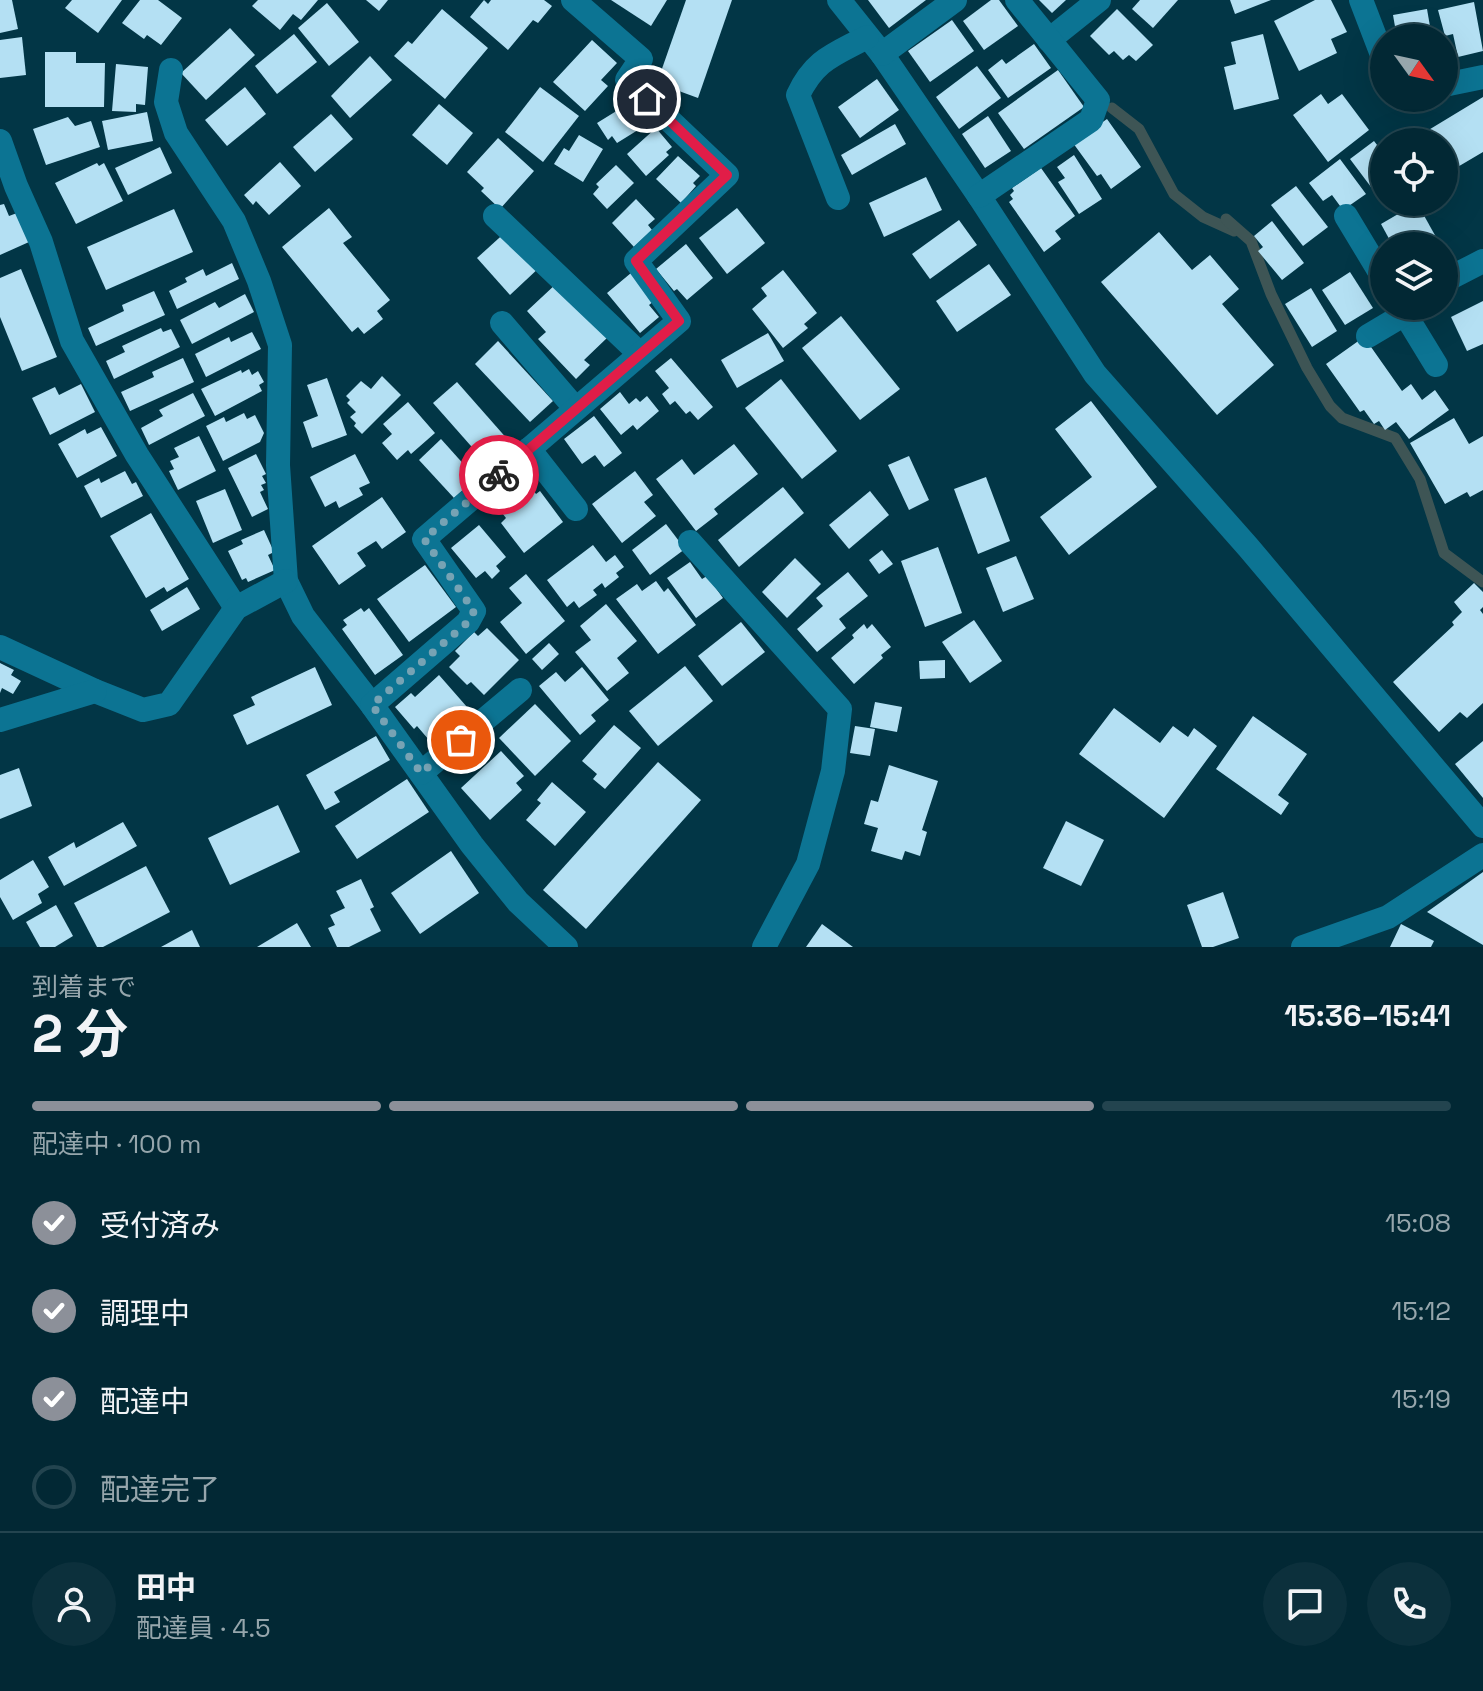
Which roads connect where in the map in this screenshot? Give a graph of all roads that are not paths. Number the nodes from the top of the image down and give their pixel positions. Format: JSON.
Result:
{"nodes":[{"id":1,"x":573,"y":0,"type":"edge"},
{"id":2,"x":839,"y":0,"type":"edge"},
{"id":3,"x":955,"y":0,"type":"edge"},
{"id":4,"x":1017,"y":0,"type":"edge"},
{"id":5,"x":1099,"y":0,"type":"edge"},
{"id":6,"x":1361,"y":0,"type":"edge"},
{"id":7,"x":1370,"y":24,"type":"edge"},
{"id":8,"x":1049,"y":40,"type":"junction"},
{"id":9,"x":874,"y":46,"type":"junction"},
{"id":10,"x":171,"y":70,"type":"dead end"},
{"id":11,"x":1483,"y":77,"type":"edge"},
{"id":12,"x":1458,"y":82,"type":"edge"},
{"id":13,"x":0,"y":141,"type":"edge"},
{"id":14,"x":979,"y":196,"type":"junction"},
{"id":15,"x":838,"y":198,"type":"dead end"},
{"id":16,"x":495,"y":216,"type":"dead end"},
{"id":17,"x":1346,"y":216,"type":"dead end"},
{"id":18,"x":1370,"y":256,"type":"edge"},
{"id":19,"x":1483,"y":261,"type":"edge"},
{"id":20,"x":1458,"y":274,"type":"edge"},
{"id":21,"x":1390,"y":320,"type":"edge"},
{"id":22,"x":1409,"y":320,"type":"edge"},
{"id":23,"x":502,"y":323,"type":"dead end"},
{"id":24,"x":1368,"y":336,"type":"dead end"},
{"id":25,"x":639,"y":353,"type":"junction"},
{"id":26,"x":1436,"y":365,"type":"dead end"},
{"id":27,"x":575,"y":408,"type":"junction"},
{"id":28,"x":529,"y":449,"type":"junction"},
{"id":29,"x":576,"y":509,"type":"dead end"},
{"id":30,"x":690,"y":542,"type":"dead end"},
{"id":31,"x":286,"y":581,"type":"junction"},
{"id":32,"x":236,"y":608,"type":"junction"},
{"id":33,"x":0,"y":647,"type":"edge"},
{"id":34,"x":520,"y":690,"type":"dead end"},
{"id":35,"x":95,"y":691,"type":"junction"},
{"id":36,"x":372,"y":705,"type":"junction"},
{"id":37,"x":0,"y":720,"type":"edge"},
{"id":38,"x":421,"y":773,"type":"junction"},
{"id":39,"x":1483,"y":826,"type":"edge"},
{"id":40,"x":1483,"y":855,"type":"edge"},
{"id":41,"x":566,"y":947,"type":"edge"},
{"id":42,"x":764,"y":947,"type":"edge"},
{"id":43,"x":1303,"y":947,"type":"edge"}],
"edges":[{"from":1,"to":25,"type":"street"},
{"from":2,"to":9,"type":"street"},
{"from":3,"to":9,"type":"street"},
{"from":4,"to":8,"type":"street"},
{"from":5,"to":8,"type":"street"},
{"from":6,"to":7,"type":"street"},
{"from":8,"to":14,"type":"street"},
{"from":9,"to":14,"type":"street"},
{"from":9,"to":15,"type":"street"},
{"from":10,"to":31,"type":"street"},
{"from":11,"to":12,"type":"street"},
{"from":13,"to":32,"type":"street"},
{"from":14,"to":39,"type":"street"},
{"from":16,"to":25,"type":"street"},
{"from":17,"to":18,"type":"street"},
{"from":19,"to":20,"type":"street"},
{"from":21,"to":24,"type":"street"},
{"from":22,"to":26,"type":"street"},
{"from":23,"to":27,"type":"street"},
{"from":25,"to":27,"type":"street"},
{"from":27,"to":28,"type":"street"},
{"from":28,"to":29,"type":"street"},
{"from":28,"to":36,"type":"street"},
{"from":30,"to":42,"type":"street"},
{"from":31,"to":32,"type":"street"},
{"from":31,"to":36,"type":"street"},
{"from":32,"to":35,"type":"street"},
{"from":33,"to":35,"type":"street"},
{"from":34,"to":38,"type":"street"},
{"from":35,"to":37,"type":"street"},
{"from":36,"to":38,"type":"street"},
{"from":38,"to":41,"type":"street"},
{"from":40,"to":43,"type":"street"}]}
